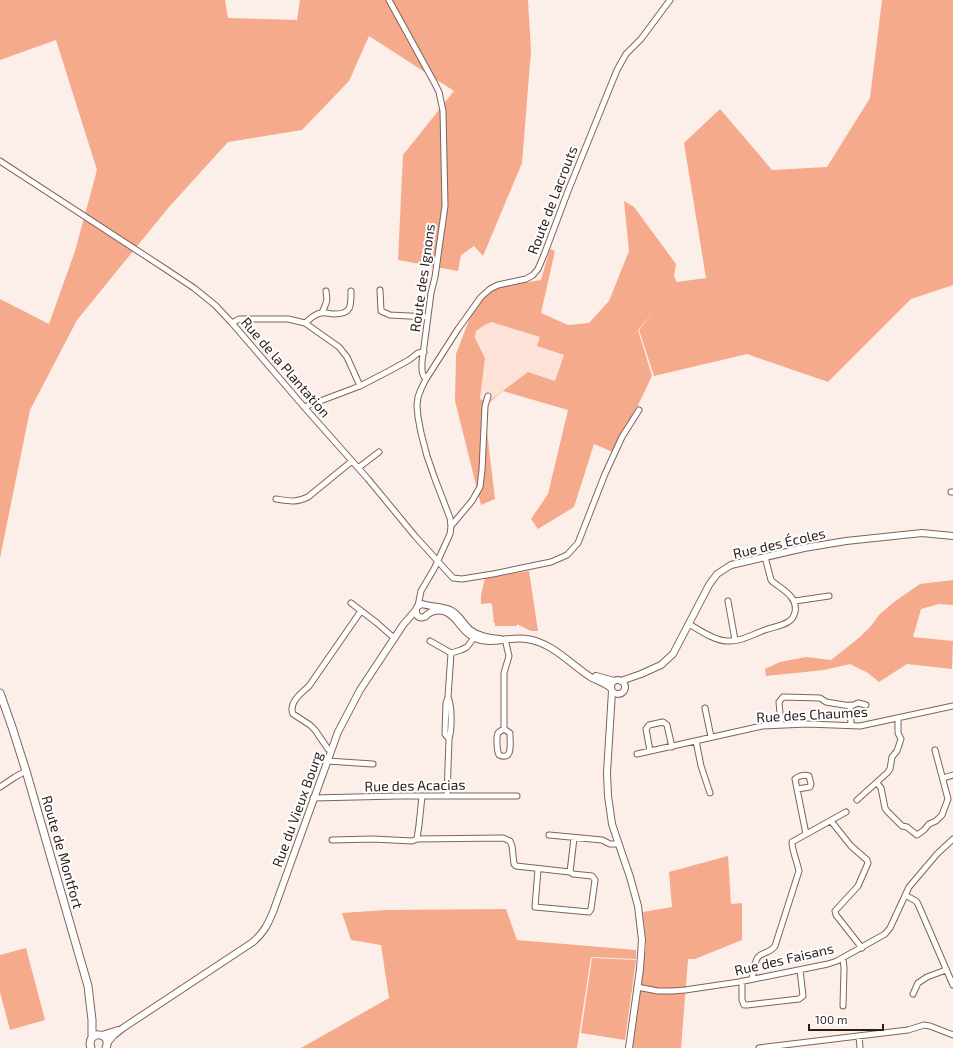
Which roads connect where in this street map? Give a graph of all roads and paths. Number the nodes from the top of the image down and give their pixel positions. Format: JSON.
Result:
{"nodes":[{"id":1,"x":389,"y":0,"type":"edge"},
{"id":2,"x":670,"y":0,"type":"edge"},
{"id":3,"x":0,"y":161,"type":"edge"},
{"id":4,"x":380,"y":290,"type":"dead end"},
{"id":5,"x":326,"y":291,"type":"dead end"},
{"id":6,"x":351,"y":291,"type":"dead end"},
{"id":7,"x":322,"y":313,"type":"junction"},
{"id":8,"x":428,"y":317,"type":"junction"},
{"id":9,"x":232,"y":323,"type":"junction"},
{"id":10,"x":305,"y":323,"type":"junction"},
{"id":11,"x":424,"y":352,"type":"junction"},
{"id":12,"x":426,"y":379,"type":"junction"},
{"id":13,"x":360,"y":386,"type":"junction"},
{"id":14,"x":488,"y":396,"type":"dead end"},
{"id":15,"x":305,"y":408,"type":"junction"},
{"id":16,"x":639,"y":410,"type":"dead end"},
{"id":17,"x":379,"y":452,"type":"dead end"},
{"id":18,"x":352,"y":461,"type":"junction"},
{"id":19,"x":358,"y":468,"type":"junction"},
{"id":20,"x":276,"y":499,"type":"dead end"},
{"id":21,"x":451,"y":526,"type":"junction"},
{"id":22,"x":953,"y":536,"type":"edge"},
{"id":23,"x":765,"y":556,"type":"junction"},
{"id":24,"x":438,"y":560,"type":"junction"},
{"id":25,"x":829,"y":596,"type":"dead end"},
{"id":26,"x":728,"y":601,"type":"dead end"},
{"id":27,"x":795,"y":601,"type":"junction"},
{"id":28,"x":351,"y":602,"type":"dead end"},
{"id":29,"x":420,"y":609,"type":"junction"},
{"id":30,"x":361,"y":611,"type":"junction"},
{"id":31,"x":428,"y":614,"type":"junction"},
{"id":32,"x":689,"y":624,"type":"junction"},
{"id":33,"x":475,"y":636,"type":"junction"},
{"id":34,"x":394,"y":638,"type":"junction"},
{"id":35,"x":503,"y":639,"type":"junction"},
{"id":36,"x":735,"y":640,"type":"junction"},
{"id":37,"x":430,"y":641,"type":"dead end"},
{"id":38,"x":451,"y":653,"type":"junction"},
{"id":39,"x":585,"y":673,"type":"junction"},
{"id":40,"x":614,"y":680,"type":"junction"},
{"id":41,"x":623,"y":683,"type":"junction"},
{"id":42,"x":611,"y":689,"type":"junction"},
{"id":43,"x":0,"y":693,"type":"edge"},
{"id":44,"x":619,"y":694,"type":"junction"},
{"id":45,"x":850,"y":705,"type":"junction"},
{"id":46,"x":866,"y":705,"type":"dead end"},
{"id":47,"x":953,"y":706,"type":"edge"},
{"id":48,"x":705,"y":708,"type":"dead end"},
{"id":49,"x":611,"y":712,"type":"junction"},
{"id":50,"x":898,"y":718,"type":"junction"},
{"id":51,"x":781,"y":725,"type":"junction"},
{"id":52,"x":851,"y":725,"type":"junction"},
{"id":53,"x":504,"y":729,"type":"junction"},
{"id":54,"x":711,"y":738,"type":"junction"},
{"id":55,"x":696,"y":741,"type":"junction"},
{"id":56,"x":672,"y":747,"type":"junction"},
{"id":57,"x":330,"y":750,"type":"junction"},
{"id":58,"x":935,"y":750,"type":"dead end"},
{"id":59,"x":650,"y":751,"type":"junction"},
{"id":60,"x":636,"y":754,"type":"dead end"},
{"id":61,"x":327,"y":761,"type":"junction"},
{"id":62,"x":372,"y":764,"type":"dead end"},
{"id":63,"x":26,"y":771,"type":"junction"},
{"id":64,"x":953,"y":775,"type":"edge"},
{"id":65,"x":943,"y":778,"type":"junction"},
{"id":66,"x":877,"y":783,"type":"junction"},
{"id":67,"x":0,"y":787,"type":"edge"},
{"id":68,"x":797,"y":789,"type":"dead end"},
{"id":69,"x":710,"y":793,"type":"dead end"},
{"id":70,"x":422,"y":796,"type":"junction"},
{"id":71,"x":447,"y":796,"type":"junction"},
{"id":72,"x":517,"y":796,"type":"dead end"},
{"id":73,"x":313,"y":798,"type":"junction"},
{"id":74,"x":857,"y":800,"type":"dead end"},
{"id":75,"x":846,"y":812,"type":"dead end"},
{"id":76,"x":831,"y":821,"type":"junction"},
{"id":77,"x":806,"y":834,"type":"junction"},
{"id":78,"x":549,"y":835,"type":"dead end"},
{"id":79,"x":574,"y":838,"type":"junction"},
{"id":80,"x":953,"y":839,"type":"edge"},
{"id":81,"x":332,"y":840,"type":"dead end"},
{"id":82,"x":416,"y":840,"type":"junction"},
{"id":83,"x":618,"y":844,"type":"junction"},
{"id":84,"x":538,"y":869,"type":"junction"},
{"id":85,"x":570,"y":872,"type":"junction"},
{"id":86,"x":905,"y":895,"type":"junction"},
{"id":87,"x":862,"y":948,"type":"junction"},
{"id":88,"x":843,"y":958,"type":"junction"},
{"id":89,"x":800,"y":970,"type":"junction"},
{"id":90,"x":946,"y":970,"type":"junction"},
{"id":91,"x":752,"y":979,"type":"junction"},
{"id":92,"x":742,"y":981,"type":"junction"},
{"id":93,"x":953,"y":985,"type":"edge"},
{"id":94,"x":637,"y":987,"type":"junction"},
{"id":95,"x":913,"y":994,"type":"dead end"},
{"id":96,"x":843,"y":1006,"type":"dead end"},
{"id":97,"x":92,"y":1020,"type":"junction"},
{"id":98,"x":123,"y":1028,"type":"junction"},
{"id":99,"x":101,"y":1035,"type":"junction"},
{"id":100,"x":953,"y":1035,"type":"edge"},
{"id":101,"x":859,"y":1036,"type":"junction"},
{"id":102,"x":92,"y":1037,"type":"junction"},
{"id":103,"x":107,"y":1046,"type":"edge"},
{"id":104,"x":90,"y":1047,"type":"edge"},
{"id":105,"x":629,"y":1048,"type":"edge"},
{"id":106,"x":759,"y":1048,"type":"edge"},
{"id":107,"x":860,"y":1048,"type":"edge"}],
"edges":[{"from":1,"to":8,"type":"street","name":"Route des Ignons"},
{"from":2,"to":12,"type":"street","name":"Route de Lacrouts"},
{"from":3,"to":9,"type":"street","name":"Rue de la Plantation"},
{"from":4,"to":8,"type":"street"},
{"from":5,"to":7,"type":"street"},
{"from":6,"to":7,"type":"street"},
{"from":7,"to":10,"type":"street"},
{"from":8,"to":11,"type":"street","name":"Route des Ignons"},
{"from":9,"to":10,"type":"street"},
{"from":9,"to":15,"type":"street","name":"Rue de la Plantation"},
{"from":10,"to":13,"type":"street"},
{"from":11,"to":12,"type":"street","name":"Route des Ignons"},
{"from":11,"to":13,"type":"street"},
{"from":12,"to":21,"type":"street"},
{"from":13,"to":15,"type":"street"},
{"from":14,"to":21,"type":"street"},
{"from":15,"to":18,"type":"street","name":"Rue de la Plantation"},
{"from":16,"to":24,"type":"street","name":"Rue de la Plantation"},
{"from":17,"to":19,"type":"street"},
{"from":18,"to":19,"type":"street","name":"Rue de la Plantation"},
{"from":18,"to":20,"type":"street"},
{"from":19,"to":24,"type":"street","name":"Rue de la Plantation"},
{"from":21,"to":24,"type":"street"},
{"from":22,"to":23,"type":"street","name":"Rue des Écoles"},
{"from":23,"to":27,"type":"street"},
{"from":23,"to":32,"type":"street","name":"Rue des Écoles"},
{"from":24,"to":29,"type":"street"},
{"from":25,"to":27,"type":"street"},
{"from":26,"to":36,"type":"street"},
{"from":27,"to":36,"type":"street"},
{"from":28,"to":30,"type":"street"},
{"from":29,"to":31,"type":"street"},
{"from":29,"to":31,"type":"street"},
{"from":29,"to":33,"type":"street"},
{"from":29,"to":34,"type":"street","name":"Rue du Vieux Bourg"},
{"from":30,"to":34,"type":"street"},
{"from":30,"to":57,"type":"street"},
{"from":31,"to":33,"type":"street"},
{"from":32,"to":36,"type":"street"},
{"from":32,"to":41,"type":"street","name":"Rue des Écoles"},
{"from":33,"to":35,"type":"street"},
{"from":33,"to":38,"type":"street"},
{"from":34,"to":57,"type":"street","name":"Rue du Vieux Bourg"},
{"from":35,"to":39,"type":"street"},
{"from":35,"to":53,"type":"street"},
{"from":37,"to":38,"type":"street"},
{"from":38,"to":71,"type":"street"},
{"from":39,"to":40,"type":"street"},
{"from":39,"to":42,"type":"street"},
{"from":40,"to":41,"type":"street"},
{"from":40,"to":42,"type":"street"},
{"from":41,"to":44,"type":"street"},
{"from":42,"to":44,"type":"street"},
{"from":42,"to":49,"type":"street"},
{"from":43,"to":63,"type":"main road","name":"Route de Montfort"},
{"from":44,"to":49,"type":"street"},
{"from":45,"to":46,"type":"street"},
{"from":45,"to":51,"type":"street"},
{"from":45,"to":52,"type":"street"},
{"from":47,"to":50,"type":"street","name":"Rue des Chaumes"},
{"from":48,"to":54,"type":"street"},
{"from":49,"to":83,"type":"street"},
{"from":50,"to":52,"type":"street","name":"Rue des Chaumes"},
{"from":50,"to":66,"type":"street"},
{"from":51,"to":52,"type":"street","name":"Rue des Chaumes"},
{"from":51,"to":54,"type":"street","name":"Rue des Chaumes"},
{"from":53,"to":53,"type":"street"},
{"from":54,"to":55,"type":"street","name":"Rue des Chaumes"},
{"from":55,"to":56,"type":"street","name":"Rue des Chaumes"},
{"from":55,"to":69,"type":"street"},
{"from":56,"to":59,"type":"street","name":"Rue des Chaumes"},
{"from":56,"to":59,"type":"street"},
{"from":57,"to":61,"type":"street","name":"Rue du Vieux Bourg"},
{"from":58,"to":65,"type":"street"},
{"from":59,"to":60,"type":"street","name":"Rue des Chaumes"},
{"from":61,"to":62,"type":"street"},
{"from":61,"to":73,"type":"street","name":"Rue du Vieux Bourg"},
{"from":63,"to":67,"type":"street"},
{"from":63,"to":97,"type":"main road","name":"Route de Montfort"},
{"from":64,"to":65,"type":"street"},
{"from":65,"to":66,"type":"street"},
{"from":66,"to":74,"type":"street"},
{"from":68,"to":77,"type":"street"},
{"from":70,"to":71,"type":"street","name":"Rue des Acacias"},
{"from":70,"to":73,"type":"street","name":"Rue des Acacias"},
{"from":70,"to":82,"type":"street"},
{"from":71,"to":72,"type":"street","name":"Rue des Acacias"},
{"from":73,"to":98,"type":"street","name":"Rue du Vieux Bourg"},
{"from":75,"to":76,"type":"street"},
{"from":76,"to":77,"type":"street"},
{"from":76,"to":87,"type":"street"},
{"from":77,"to":91,"type":"street"},
{"from":78,"to":79,"type":"street"},
{"from":79,"to":83,"type":"street"},
{"from":79,"to":85,"type":"street"},
{"from":80,"to":86,"type":"street","name":"Rue des Faisans"},
{"from":81,"to":82,"type":"street"},
{"from":82,"to":84,"type":"street"},
{"from":83,"to":94,"type":"street"},
{"from":84,"to":85,"type":"street"},
{"from":84,"to":85,"type":"street"},
{"from":86,"to":87,"type":"street","name":"Rue des Faisans"},
{"from":86,"to":90,"type":"street"},
{"from":87,"to":88,"type":"street","name":"Rue des Faisans"},
{"from":88,"to":89,"type":"street","name":"Rue des Faisans"},
{"from":88,"to":96,"type":"street"},
{"from":89,"to":91,"type":"street","name":"Rue des Faisans"},
{"from":89,"to":92,"type":"street"},
{"from":90,"to":93,"type":"street"},
{"from":90,"to":95,"type":"street"},
{"from":91,"to":92,"type":"street","name":"Rue des Faisans"},
{"from":92,"to":94,"type":"street","name":"Rue des Faisans"},
{"from":94,"to":105,"type":"street"},
{"from":97,"to":99,"type":"main road","name":"Route de Montfort"},
{"from":97,"to":102,"type":"main road","name":"Route de Montfort"},
{"from":98,"to":99,"type":"street"},
{"from":98,"to":103,"type":"street"},
{"from":99,"to":102,"type":"main road"},
{"from":99,"to":103,"type":"main road","name":"Route de Montfort"},
{"from":100,"to":101,"type":"street"},
{"from":101,"to":106,"type":"street"},
{"from":101,"to":107,"type":"street"},
{"from":102,"to":104,"type":"main road","name":"Route de Montfort"}]}
